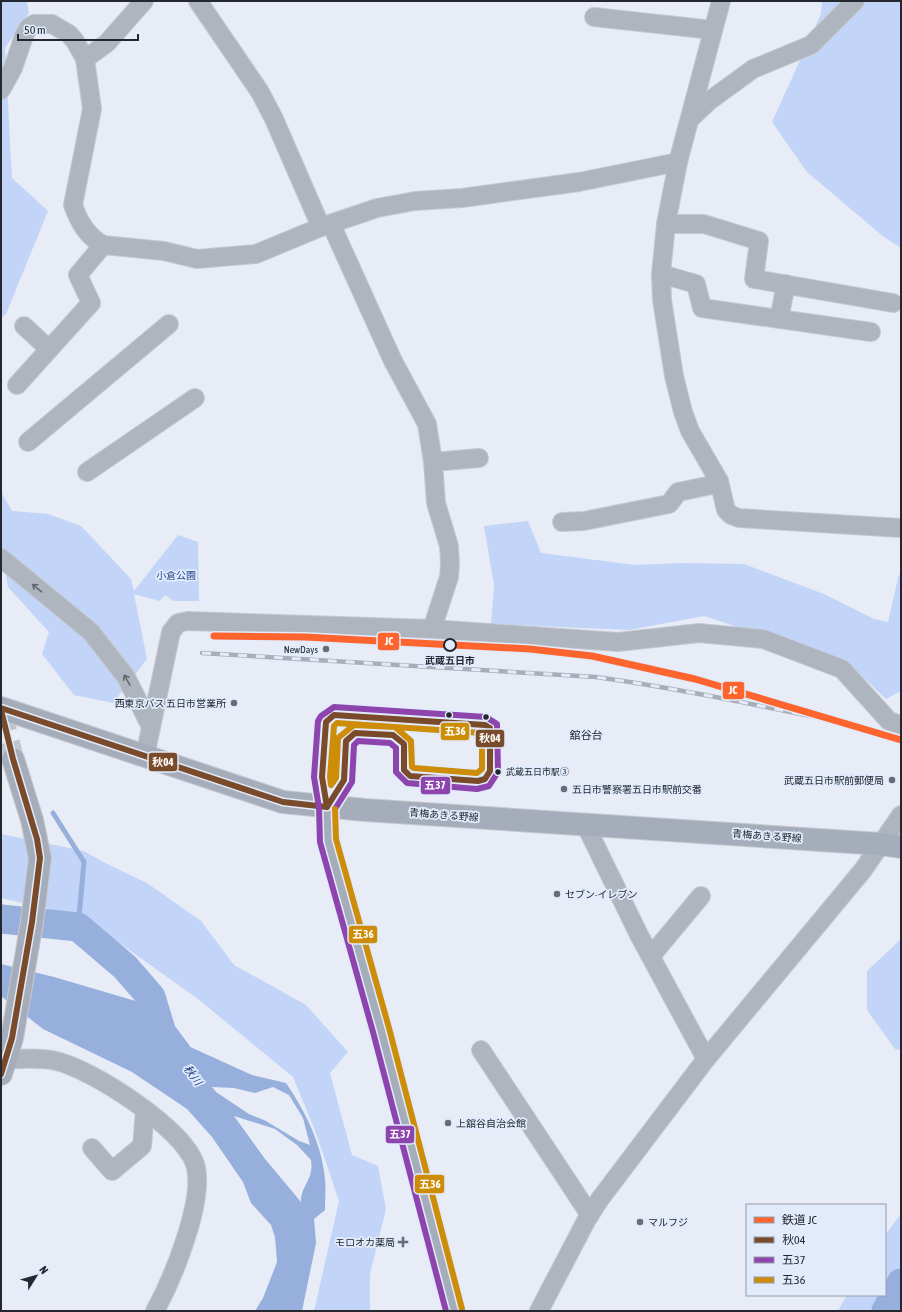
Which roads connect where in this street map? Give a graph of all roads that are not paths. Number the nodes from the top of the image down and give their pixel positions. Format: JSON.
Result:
{"nodes":[{"id":1,"x":144,"y":1,"type":"edge"},
{"id":2,"x":198,"y":1,"type":"edge"},
{"id":3,"x":721,"y":1,"type":"edge"},
{"id":4,"x":855,"y":1,"type":"edge"},
{"id":5,"x":594,"y":17,"type":"dead end"},
{"id":6,"x":713,"y":30,"type":"junction"},
{"id":7,"x":85,"y":59,"type":"junction"},
{"id":8,"x":1,"y":90,"type":"edge"},
{"id":9,"x":690,"y":118,"type":"junction"},
{"id":10,"x":678,"y":162,"type":"junction"},
{"id":11,"x":666,"y":224,"type":"junction"},
{"id":12,"x":326,"y":226,"type":"junction"},
{"id":13,"x":103,"y":245,"type":"junction"},
{"id":14,"x":661,"y":274,"type":"junction"},
{"id":15,"x":786,"y":284,"type":"junction"},
{"id":16,"x":893,"y":303,"type":"dead end"},
{"id":17,"x":779,"y":319,"type":"junction"},
{"id":18,"x":169,"y":324,"type":"dead end"},
{"id":19,"x":24,"y":326,"type":"dead end"},
{"id":20,"x":871,"y":332,"type":"dead end"},
{"id":21,"x":49,"y":349,"type":"junction"},
{"id":22,"x":17,"y":385,"type":"dead end"},
{"id":23,"x":195,"y":398,"type":"dead end"},
{"id":24,"x":28,"y":442,"type":"dead end"},
{"id":25,"x":479,"y":458,"type":"dead end"},
{"id":26,"x":433,"y":462,"type":"junction"},
{"id":27,"x":87,"y":472,"type":"dead end"},
{"id":28,"x":719,"y":481,"type":"junction"},
{"id":29,"x":562,"y":522,"type":"dead end"},
{"id":30,"x":901,"y":528,"type":"edge"},
{"id":31,"x":1,"y":558,"type":"edge"},
{"id":32,"x":432,"y":629,"type":"junction"},
{"id":33,"x":1,"y":708,"type":"edge"},
{"id":34,"x":901,"y":725,"type":"edge"},
{"id":35,"x":151,"y":727,"type":"junction"},
{"id":36,"x":145,"y":756,"type":"junction"},
{"id":37,"x":13,"y":760,"type":"tunnel mouth"},
{"id":38,"x":327,"y":807,"type":"junction"},
{"id":39,"x":901,"y":815,"type":"edge"},
{"id":40,"x":585,"y":824,"type":"junction"},
{"id":41,"x":891,"y":846,"type":"edge"},
{"id":42,"x":701,"y":896,"type":"dead end"},
{"id":43,"x":651,"y":956,"type":"junction"},
{"id":44,"x":481,"y":1050,"type":"dead end"},
{"id":45,"x":706,"y":1059,"type":"junction"},
{"id":46,"x":3,"y":1065,"type":"edge"},
{"id":47,"x":145,"y":1110,"type":"junction"},
{"id":48,"x":92,"y":1148,"type":"dead end"},
{"id":49,"x":590,"y":1214,"type":"junction"},
{"id":50,"x":155,"y":1311,"type":"edge"},
{"id":51,"x":454,"y":1311,"type":"edge"},
{"id":52,"x":540,"y":1311,"type":"edge"}],
"edges":[{"from":1,"to":7,"type":"street"},
{"from":2,"to":12,"type":"street"},
{"from":3,"to":6,"type":"street"},
{"from":4,"to":9,"type":"street"},
{"from":5,"to":6,"type":"street"},
{"from":6,"to":9,"type":"street"},
{"from":7,"to":8,"type":"street"},
{"from":7,"to":13,"type":"street"},
{"from":9,"to":10,"type":"street"},
{"from":10,"to":11,"type":"street"},
{"from":10,"to":12,"type":"street"},
{"from":11,"to":14,"type":"street"},
{"from":11,"to":15,"type":"street"},
{"from":12,"to":13,"type":"street"},
{"from":12,"to":26,"type":"street"},
{"from":13,"to":21,"type":"street"},
{"from":14,"to":17,"type":"street"},
{"from":14,"to":28,"type":"street"},
{"from":15,"to":16,"type":"street"},
{"from":15,"to":17,"type":"street"},
{"from":17,"to":20,"type":"street"},
{"from":18,"to":24,"type":"street"},
{"from":19,"to":21,"type":"street"},
{"from":21,"to":22,"type":"street"},
{"from":23,"to":27,"type":"street"},
{"from":25,"to":26,"type":"street"},
{"from":26,"to":32,"type":"street"},
{"from":28,"to":29,"type":"street"},
{"from":28,"to":30,"type":"street"},
{"from":35,"to":31,"type":"street","one_way":true},
{"from":32,"to":34,"type":"street"},
{"from":32,"to":35,"type":"street"},
{"from":33,"to":36,"type":"main road","name":"青梅あきる野線"},
{"from":35,"to":36,"type":"street"},
{"from":36,"to":38,"type":"main road","name":"青梅あきる野線"},
{"from":37,"to":46,"type":"main road"},
{"from":38,"to":40,"type":"main road","name":"青梅あきる野線"},
{"from":38,"to":51,"type":"main road"},
{"from":39,"to":41,"type":"street"},
{"from":40,"to":41,"type":"main road","name":"青梅あきる野線"},
{"from":40,"to":43,"type":"street"},
{"from":41,"to":45,"type":"street"},
{"from":42,"to":43,"type":"street"},
{"from":43,"to":45,"type":"street"},
{"from":44,"to":49,"type":"street"},
{"from":45,"to":49,"type":"street"},
{"from":46,"to":47,"type":"street"},
{"from":47,"to":48,"type":"street"},
{"from":47,"to":50,"type":"street"},
{"from":49,"to":52,"type":"street"}]}
